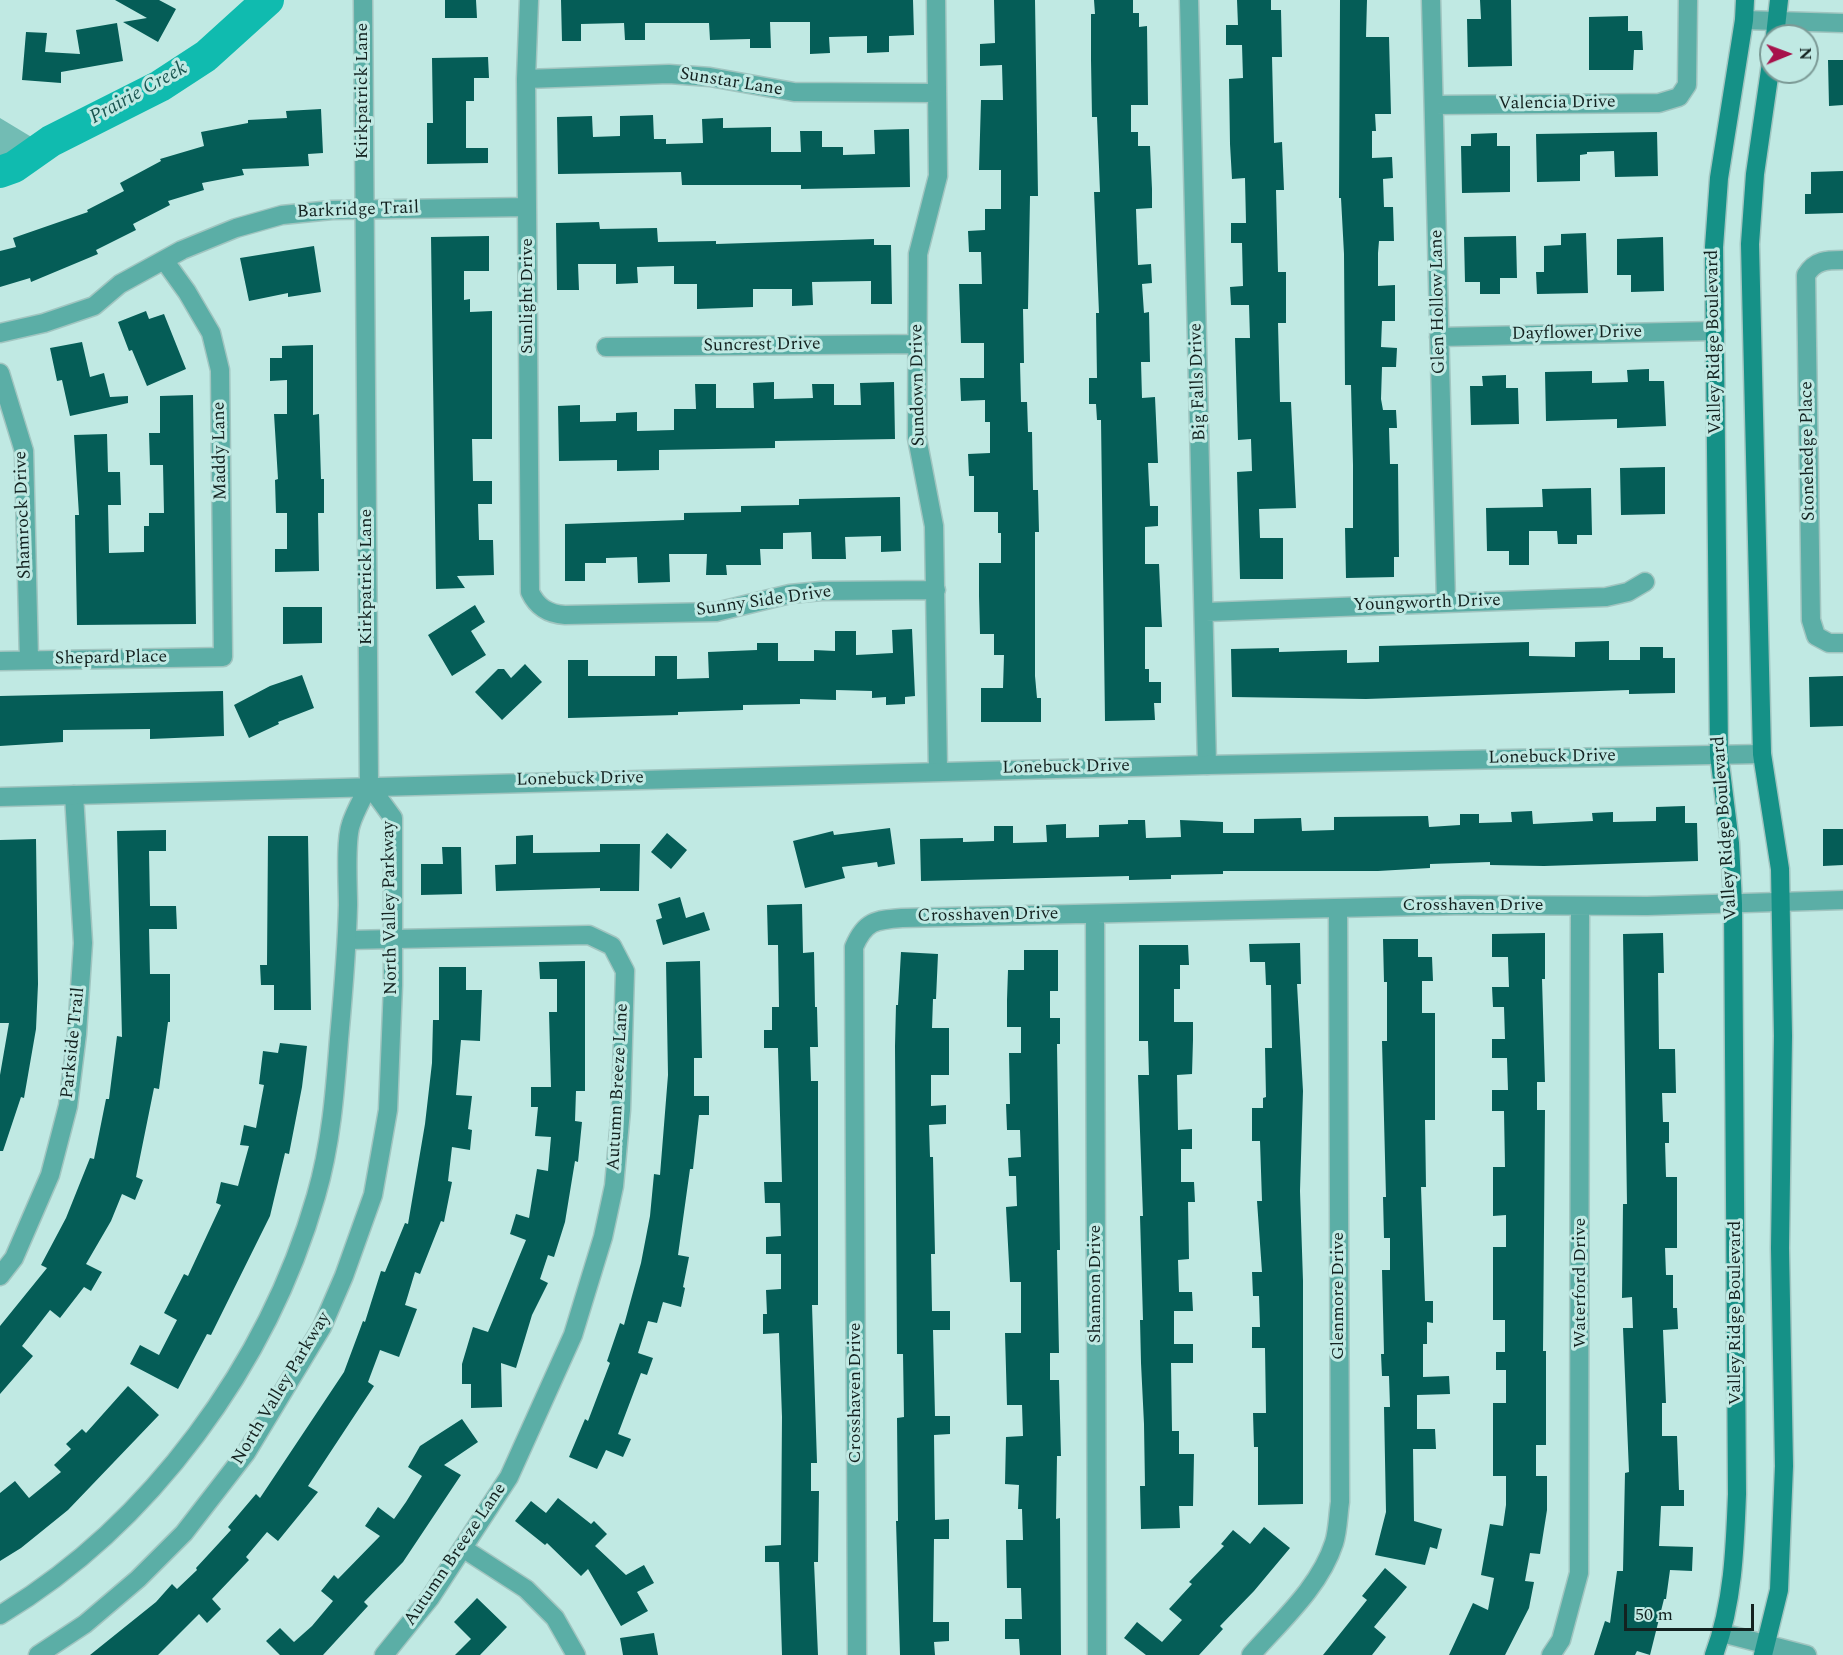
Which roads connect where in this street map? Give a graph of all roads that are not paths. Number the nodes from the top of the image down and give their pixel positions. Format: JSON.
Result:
{"nodes":[{"id":1,"x":363,"y":0,"type":"edge"},
{"id":2,"x":529,"y":0,"type":"edge"},
{"id":3,"x":936,"y":0,"type":"edge"},
{"id":4,"x":1189,"y":0,"type":"edge"},
{"id":5,"x":1431,"y":0,"type":"edge"},
{"id":6,"x":1688,"y":0,"type":"edge"},
{"id":7,"x":1744,"y":0,"type":"edge"},
{"id":8,"x":1779,"y":0,"type":"edge"},
{"id":9,"x":1744,"y":20,"type":"junction"},
{"id":10,"x":1843,"y":23,"type":"edge"},
{"id":11,"x":1760,"y":24,"type":"edge"},
{"id":12,"x":1776,"y":24,"type":"edge"},
{"id":13,"x":1819,"y":25,"type":"edge"},
{"id":14,"x":526,"y":79,"type":"junction"},
{"id":15,"x":1768,"y":84,"type":"edge"},
{"id":16,"x":937,"y":93,"type":"junction"},
{"id":17,"x":1434,"y":105,"type":"junction"},
{"id":18,"x":527,"y":207,"type":"junction"},
{"id":19,"x":364,"y":209,"type":"junction"},
{"id":20,"x":164,"y":260,"type":"junction"},
{"id":21,"x":1843,"y":260,"type":"edge"},
{"id":22,"x":1715,"y":331,"type":"junction"},
{"id":23,"x":0,"y":333,"type":"edge"},
{"id":24,"x":1439,"y":337,"type":"junction"},
{"id":25,"x":918,"y":344,"type":"junction"},
{"id":26,"x":606,"y":347,"type":"dead end"},
{"id":27,"x":0,"y":373,"type":"edge"},
{"id":28,"x":1646,"y":582,"type":"dead end"},
{"id":29,"x":936,"y":590,"type":"junction"},
{"id":30,"x":530,"y":592,"type":"joint"},
{"id":31,"x":1446,"y":603,"type":"junction"},
{"id":32,"x":1206,"y":612,"type":"junction"},
{"id":33,"x":1843,"y":643,"type":"edge"},
{"id":34,"x":223,"y":657,"type":"joint"},
{"id":35,"x":29,"y":660,"type":"junction"},
{"id":36,"x":0,"y":661,"type":"edge"},
{"id":37,"x":1762,"y":754,"type":"junction"},
{"id":38,"x":1719,"y":755,"type":"junction"},
{"id":39,"x":1207,"y":765,"type":"junction"},
{"id":40,"x":938,"y":771,"type":"junction"},
{"id":41,"x":369,"y":785,"type":"junction"},
{"id":42,"x":74,"y":795,"type":"junction"},
{"id":43,"x":0,"y":797,"type":"edge"},
{"id":44,"x":1843,"y":900,"type":"edge"},
{"id":45,"x":1781,"y":902,"type":"junction"},
{"id":46,"x":1733,"y":904,"type":"junction"},
{"id":47,"x":1581,"y":906,"type":"junction"},
{"id":48,"x":1338,"y":908,"type":"junction"},
{"id":49,"x":1095,"y":914,"type":"junction"},
{"id":50,"x":393,"y":939,"type":"junction"},
{"id":51,"x":347,"y":940,"type":"junction"},
{"id":52,"x":0,"y":1276,"type":"edge"},
{"id":53,"x":464,"y":1549,"type":"junction"},
{"id":54,"x":0,"y":1615,"type":"edge"},
{"id":55,"x":1722,"y":1633,"type":"junction"},
{"id":56,"x":1765,"y":1649,"type":"edge"},
{"id":57,"x":38,"y":1655,"type":"edge"},
{"id":58,"x":384,"y":1655,"type":"edge"},
{"id":59,"x":576,"y":1655,"type":"edge"},
{"id":60,"x":857,"y":1655,"type":"edge"},
{"id":61,"x":1097,"y":1655,"type":"edge"},
{"id":62,"x":1251,"y":1655,"type":"edge"},
{"id":63,"x":1551,"y":1655,"type":"edge"},
{"id":64,"x":1714,"y":1655,"type":"edge"},
{"id":65,"x":1807,"y":1655,"type":"edge"}],
"edges":[{"from":1,"to":19,"type":"street","name":"Kirkpatrick Lane"},
{"from":2,"to":14,"type":"street","name":"Sunlight Drive"},
{"from":3,"to":16,"type":"street","name":"Sundown Drive"},
{"from":4,"to":32,"type":"street","name":"Big Falls Drive"},
{"from":5,"to":17,"type":"street","name":"Glen Hollow Lane"},
{"from":6,"to":17,"type":"street","name":"Valencia Drive"},
{"from":7,"to":9,"type":"main road","name":"Valley Ridge Boulevard"},
{"from":8,"to":12,"type":"main road"},
{"from":9,"to":11,"type":"street"},
{"from":9,"to":22,"type":"main road","name":"Valley Ridge Boulevard"},
{"from":10,"to":13,"type":"street"},
{"from":14,"to":16,"type":"street","name":"Sunstar Lane"},
{"from":14,"to":18,"type":"street","name":"Sunlight Drive"},
{"from":15,"to":37,"type":"main road","name":"Valley Ridge Boulevard"},
{"from":16,"to":25,"type":"street","name":"Sundown Drive"},
{"from":17,"to":24,"type":"street","name":"Glen Hollow Lane"},
{"from":18,"to":19,"type":"street","name":"Barkridge Trail"},
{"from":18,"to":30,"type":"street","name":"Sunlight Drive"},
{"from":19,"to":20,"type":"street","name":"Barkridge Trail"},
{"from":19,"to":41,"type":"street","name":"Kirkpatrick Lane"},
{"from":20,"to":23,"type":"street","name":"Barkridge Trail"},
{"from":20,"to":34,"type":"street","name":"Maddy Lane"},
{"from":21,"to":33,"type":"street","name":"Stonehedge Place"},
{"from":22,"to":24,"type":"street","name":"Dayflower Drive"},
{"from":22,"to":38,"type":"main road","name":"Valley Ridge Boulevard"},
{"from":24,"to":31,"type":"street","name":"Glen Hollow Lane"},
{"from":25,"to":26,"type":"street","name":"Suncrest Drive"},
{"from":25,"to":29,"type":"street","name":"Sundown Drive"},
{"from":27,"to":35,"type":"street","name":"Shamrock Drive"},
{"from":28,"to":31,"type":"street","name":"Youngworth Drive"},
{"from":29,"to":30,"type":"street","name":"Sunny Side Drive"},
{"from":29,"to":40,"type":"street","name":"Sundown Drive"},
{"from":31,"to":32,"type":"street","name":"Youngworth Drive"},
{"from":32,"to":39,"type":"street","name":"Big Falls Drive"},
{"from":34,"to":35,"type":"street","name":"Shepard Place"},
{"from":35,"to":36,"type":"street","name":"Shepard Place"},
{"from":37,"to":38,"type":"street","name":"Lonebuck Drive"},
{"from":37,"to":45,"type":"main road","name":"Valley Ridge Boulevard"},
{"from":38,"to":39,"type":"street","name":"Lonebuck Drive"},
{"from":38,"to":46,"type":"main road","name":"Valley Ridge Boulevard"},
{"from":39,"to":40,"type":"street","name":"Lonebuck Drive"},
{"from":40,"to":41,"type":"street","name":"Lonebuck Drive"},
{"from":41,"to":42,"type":"street"},
{"from":41,"to":50,"type":"street","name":"North Valley Parkway"},
{"from":41,"to":51,"type":"street","name":"North Valley Parkway"},
{"from":42,"to":43,"type":"street"},
{"from":42,"to":52,"type":"street","name":"Parkside Trail"},
{"from":44,"to":45,"type":"street","name":"Crosshaven Drive"},
{"from":45,"to":46,"type":"street","name":"Crosshaven Drive"},
{"from":45,"to":56,"type":"main road","name":"Valley Ridge Boulevard"},
{"from":46,"to":47,"type":"street","name":"Crosshaven Drive"},
{"from":46,"to":55,"type":"main road","name":"Valley Ridge Boulevard"},
{"from":47,"to":48,"type":"street","name":"Crosshaven Drive"},
{"from":47,"to":63,"type":"street","name":"Waterford Drive"},
{"from":48,"to":49,"type":"street","name":"Crosshaven Drive"},
{"from":48,"to":62,"type":"street","name":"Glenmore Drive"},
{"from":49,"to":60,"type":"street","name":"Crosshaven Drive"},
{"from":49,"to":61,"type":"street","name":"Shannon Drive"},
{"from":50,"to":51,"type":"street","name":"Autumn Breeze Lane"},
{"from":50,"to":53,"type":"street","name":"Autumn Breeze Lane"},
{"from":50,"to":57,"type":"street","name":"North Valley Parkway"},
{"from":51,"to":54,"type":"street","name":"North Valley Parkway"},
{"from":53,"to":58,"type":"street","name":"Autumn Breeze Lane"},
{"from":53,"to":59,"type":"street"},
{"from":55,"to":56,"type":"street"},
{"from":55,"to":64,"type":"main road","name":"Valley Ridge Boulevard"},
{"from":56,"to":65,"type":"street"}]}
